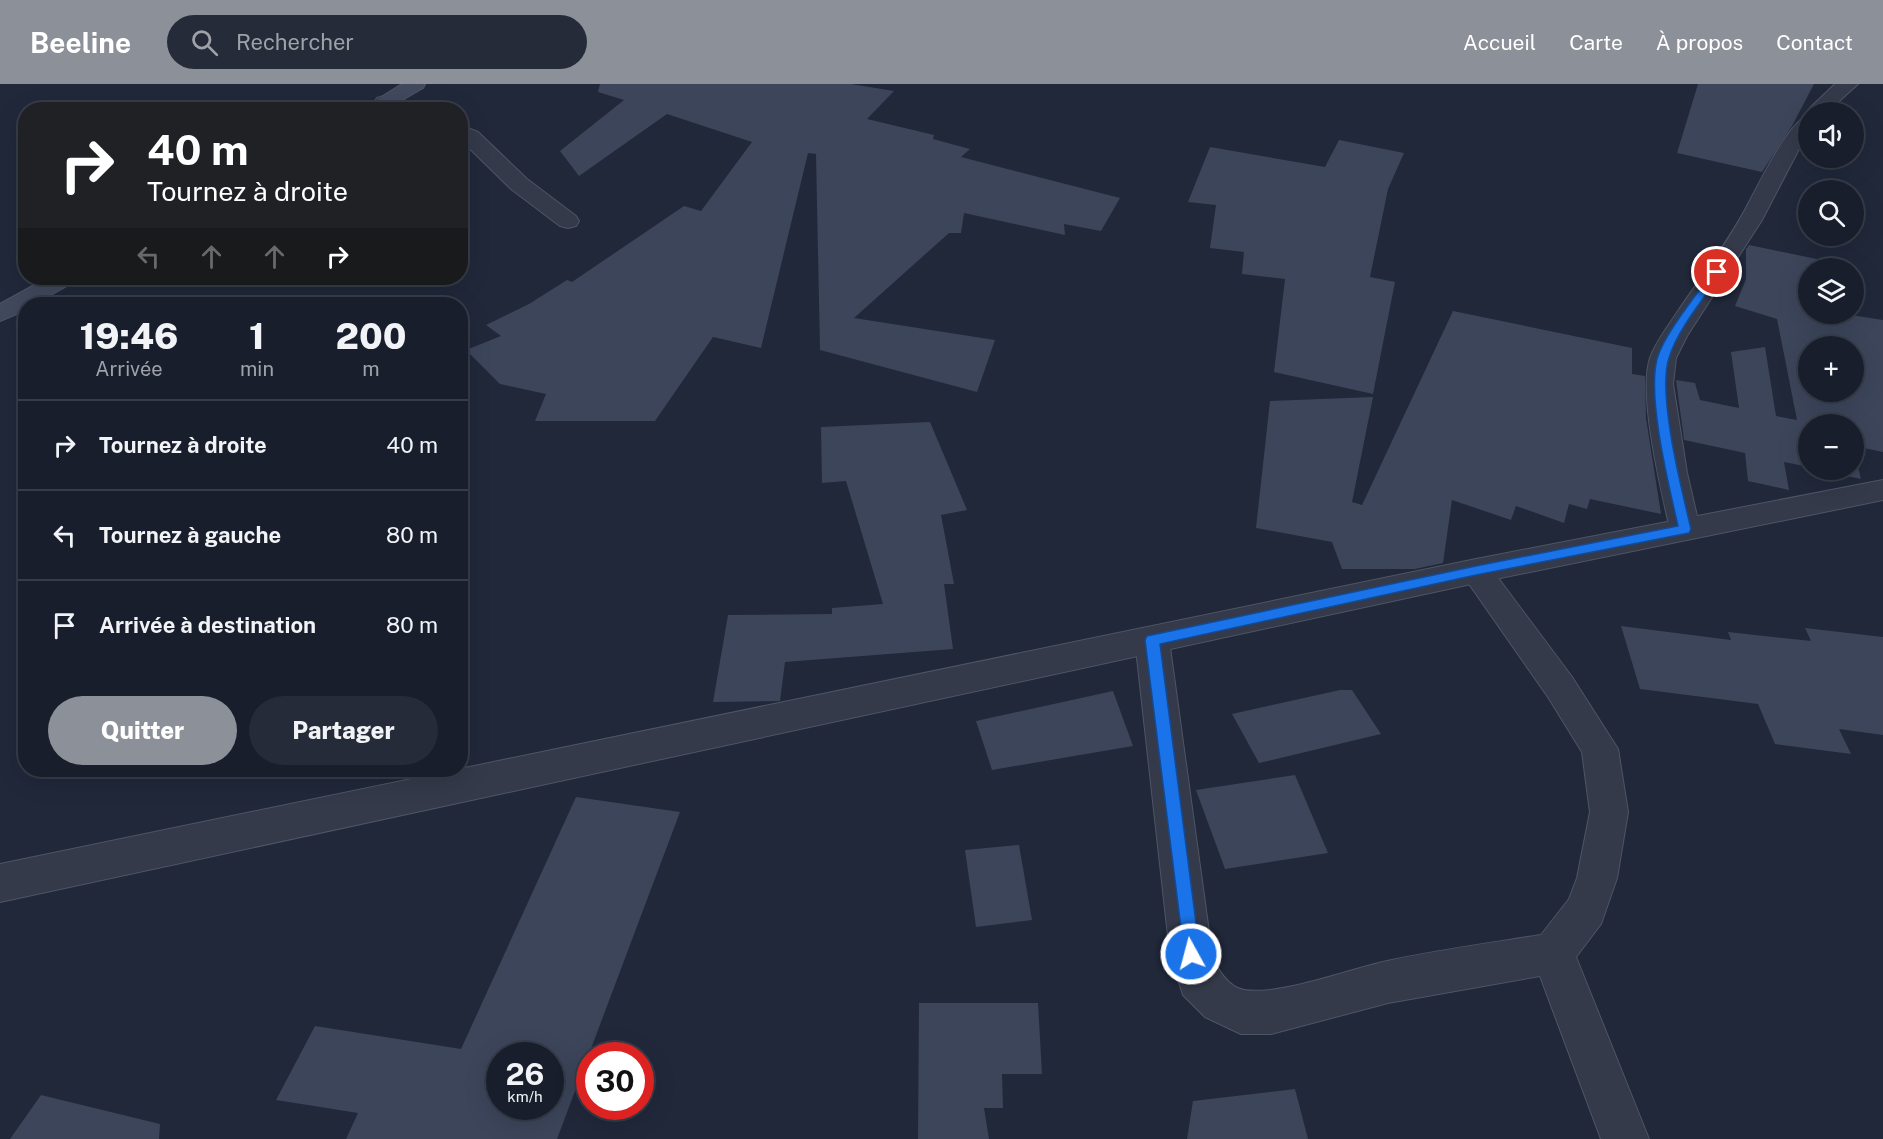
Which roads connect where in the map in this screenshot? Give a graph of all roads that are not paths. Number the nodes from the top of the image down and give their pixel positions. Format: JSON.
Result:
{"nodes":[{"id":1,"x":416,"y":84,"type":"edge"},
{"id":2,"x":1849,"y":84,"type":"edge"},
{"id":3,"x":384,"y":102,"type":"edge"},
{"id":4,"x":1827,"y":102,"type":"edge"},
{"id":5,"x":468,"y":135,"type":"edge"},
{"id":6,"x":1798,"y":136,"type":"edge"},
{"id":7,"x":568,"y":221,"type":"dead end"},
{"id":8,"x":52,"y":285,"type":"edge"},
{"id":9,"x":30,"y":297,"type":"edge"},
{"id":10,"x":18,"y":304,"type":"edge"},
{"id":11,"x":0,"y":314,"type":"edge"},
{"id":12,"x":1883,"y":490,"type":"edge"},
{"id":13,"x":1685,"y":529,"type":"junction"},
{"id":14,"x":1476,"y":571,"type":"junction"},
{"id":15,"x":1152,"y":640,"type":"junction"},
{"id":16,"x":0,"y":883,"type":"edge"},
{"id":17,"x":1553,"y":953,"type":"junction"},
{"id":18,"x":1625,"y":1139,"type":"edge"}],
"edges":[{"from":1,"to":3,"type":"main road"},
{"from":2,"to":4,"type":"street"},
{"from":5,"to":7,"type":"street"},
{"from":6,"to":13,"type":"street"},
{"from":8,"to":9,"type":"main road"},
{"from":10,"to":11,"type":"main road"},
{"from":12,"to":13,"type":"street"},
{"from":13,"to":14,"type":"street"},
{"from":14,"to":15,"type":"street"},
{"from":14,"to":17,"type":"street"},
{"from":15,"to":16,"type":"street"},
{"from":15,"to":17,"type":"street"},
{"from":17,"to":18,"type":"street"}]}
